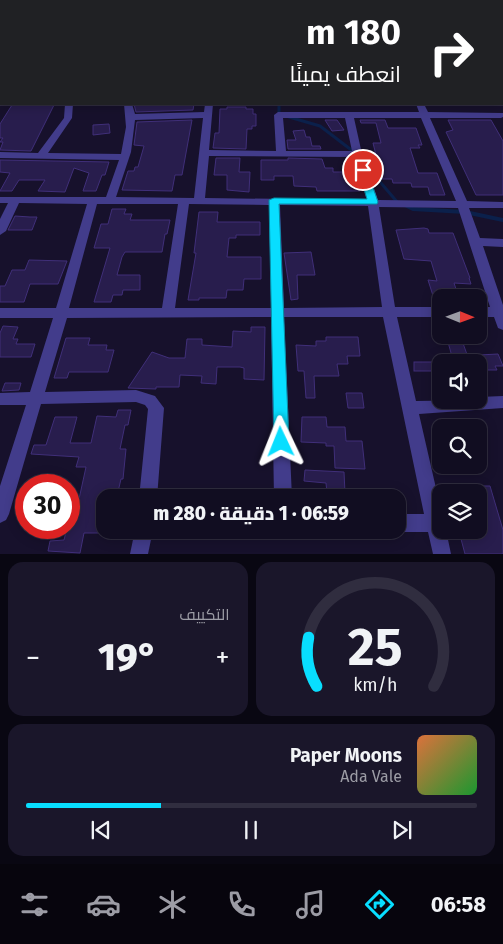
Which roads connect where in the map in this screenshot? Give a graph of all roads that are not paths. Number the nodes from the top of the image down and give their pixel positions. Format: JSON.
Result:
{"nodes":[{"id":1,"x":69,"y":105,"type":"edge"},
{"id":2,"x":128,"y":105,"type":"edge"},
{"id":3,"x":277,"y":105,"type":"edge"},
{"id":4,"x":496,"y":105,"type":"edge"},
{"id":5,"x":208,"y":109,"type":"edge"},
{"id":6,"x":422,"y":109,"type":"edge"},
{"id":7,"x":278,"y":115,"type":"junction"},
{"id":8,"x":349,"y":116,"type":"junction"},
{"id":9,"x":502,"y":116,"type":"edge"},
{"id":10,"x":132,"y":117,"type":"junction"},
{"id":11,"x":204,"y":153,"type":"junction"},
{"id":12,"x":280,"y":154,"type":"junction"},
{"id":13,"x":358,"y":154,"type":"junction"},
{"id":14,"x":0,"y":155,"type":"edge"},
{"id":15,"x":42,"y":156,"type":"junction"},
{"id":16,"x":124,"y":157,"type":"junction"},
{"id":17,"x":0,"y":200,"type":"edge"},
{"id":18,"x":15,"y":200,"type":"junction"},
{"id":19,"x":93,"y":200,"type":"junction"},
{"id":20,"x":110,"y":200,"type":"junction"},
{"id":21,"x":184,"y":200,"type":"junction"},
{"id":22,"x":274,"y":200,"type":"junction"},
{"id":23,"x":199,"y":201,"type":"junction"},
{"id":24,"x":373,"y":202,"type":"junction"},
{"id":25,"x":462,"y":205,"type":"junction"},
{"id":26,"x":503,"y":205,"type":"edge"},
{"id":27,"x":0,"y":231,"type":"edge"},
{"id":28,"x":476,"y":242,"type":"junction"},
{"id":29,"x":503,"y":243,"type":"edge"},
{"id":30,"x":432,"y":312,"type":"edge"},
{"id":31,"x":0,"y":313,"type":"edge"},
{"id":32,"x":168,"y":313,"type":"junction"},
{"id":33,"x":276,"y":313,"type":"junction"},
{"id":34,"x":388,"y":313,"type":"junction"},
{"id":35,"x":61,"y":314,"type":"junction"},
{"id":36,"x":488,"y":314,"type":"edge"},
{"id":37,"x":501,"y":316,"type":"edge"},
{"id":38,"x":0,"y":399,"type":"edge"},
{"id":39,"x":35,"y":400,"type":"junction"},
{"id":40,"x":503,"y":402,"type":"edge"},
{"id":41,"x":411,"y":408,"type":"junction"},
{"id":42,"x":149,"y":489,"type":"edge"},
{"id":43,"x":283,"y":489,"type":"edge"},
{"id":44,"x":432,"y":510,"type":"edge"},
{"id":45,"x":0,"y":514,"type":"edge"},
{"id":46,"x":406,"y":523,"type":"edge"},
{"id":47,"x":432,"y":524,"type":"edge"},
{"id":48,"x":142,"y":539,"type":"edge"},
{"id":49,"x":438,"y":539,"type":"edge"},
{"id":50,"x":139,"y":554,"type":"edge"},
{"id":51,"x":442,"y":554,"type":"edge"}],
"edges":[{"from":1,"to":15,"type":"street"},
{"from":2,"to":10,"type":"street"},
{"from":3,"to":7,"type":"street"},
{"from":4,"to":9,"type":"street"},
{"from":5,"to":10,"type":"street"},
{"from":5,"to":11,"type":"street"},
{"from":6,"to":8,"type":"street"},
{"from":6,"to":9,"type":"street"},
{"from":6,"to":25,"type":"street"},
{"from":7,"to":8,"type":"street"},
{"from":7,"to":12,"type":"street"},
{"from":8,"to":13,"type":"street"},
{"from":10,"to":16,"type":"street"},
{"from":11,"to":12,"type":"street"},
{"from":11,"to":23,"type":"street"},
{"from":12,"to":13,"type":"street"},
{"from":13,"to":24,"type":"street"},
{"from":14,"to":15,"type":"street"},
{"from":15,"to":16,"type":"street"},
{"from":16,"to":20,"type":"street"},
{"from":17,"to":18,"type":"street"},
{"from":18,"to":19,"type":"street"},
{"from":18,"to":27,"type":"street"},
{"from":19,"to":20,"type":"street"},
{"from":19,"to":35,"type":"street"},
{"from":20,"to":21,"type":"street"},
{"from":21,"to":23,"type":"street"},
{"from":21,"to":32,"type":"street"},
{"from":22,"to":23,"type":"street"},
{"from":22,"to":24,"type":"street"},
{"from":22,"to":33,"type":"street"},
{"from":24,"to":25,"type":"street"},
{"from":24,"to":34,"type":"street"},
{"from":25,"to":26,"type":"street"},
{"from":25,"to":28,"type":"street"},
{"from":28,"to":29,"type":"street"},
{"from":28,"to":37,"type":"street"},
{"from":30,"to":34,"type":"street"},
{"from":31,"to":35,"type":"street"},
{"from":32,"to":33,"type":"street"},
{"from":32,"to":35,"type":"street"},
{"from":33,"to":34,"type":"street"},
{"from":33,"to":43,"type":"street"},
{"from":34,"to":41,"type":"street"},
{"from":35,"to":39,"type":"street"},
{"from":36,"to":37,"type":"street"},
{"from":38,"to":39,"type":"street"},
{"from":39,"to":42,"type":"street"},
{"from":39,"to":45,"type":"street"},
{"from":40,"to":41,"type":"street"},
{"from":41,"to":44,"type":"street"},
{"from":46,"to":47,"type":"street"},
{"from":48,"to":50,"type":"street"},
{"from":49,"to":51,"type":"street"}]}
